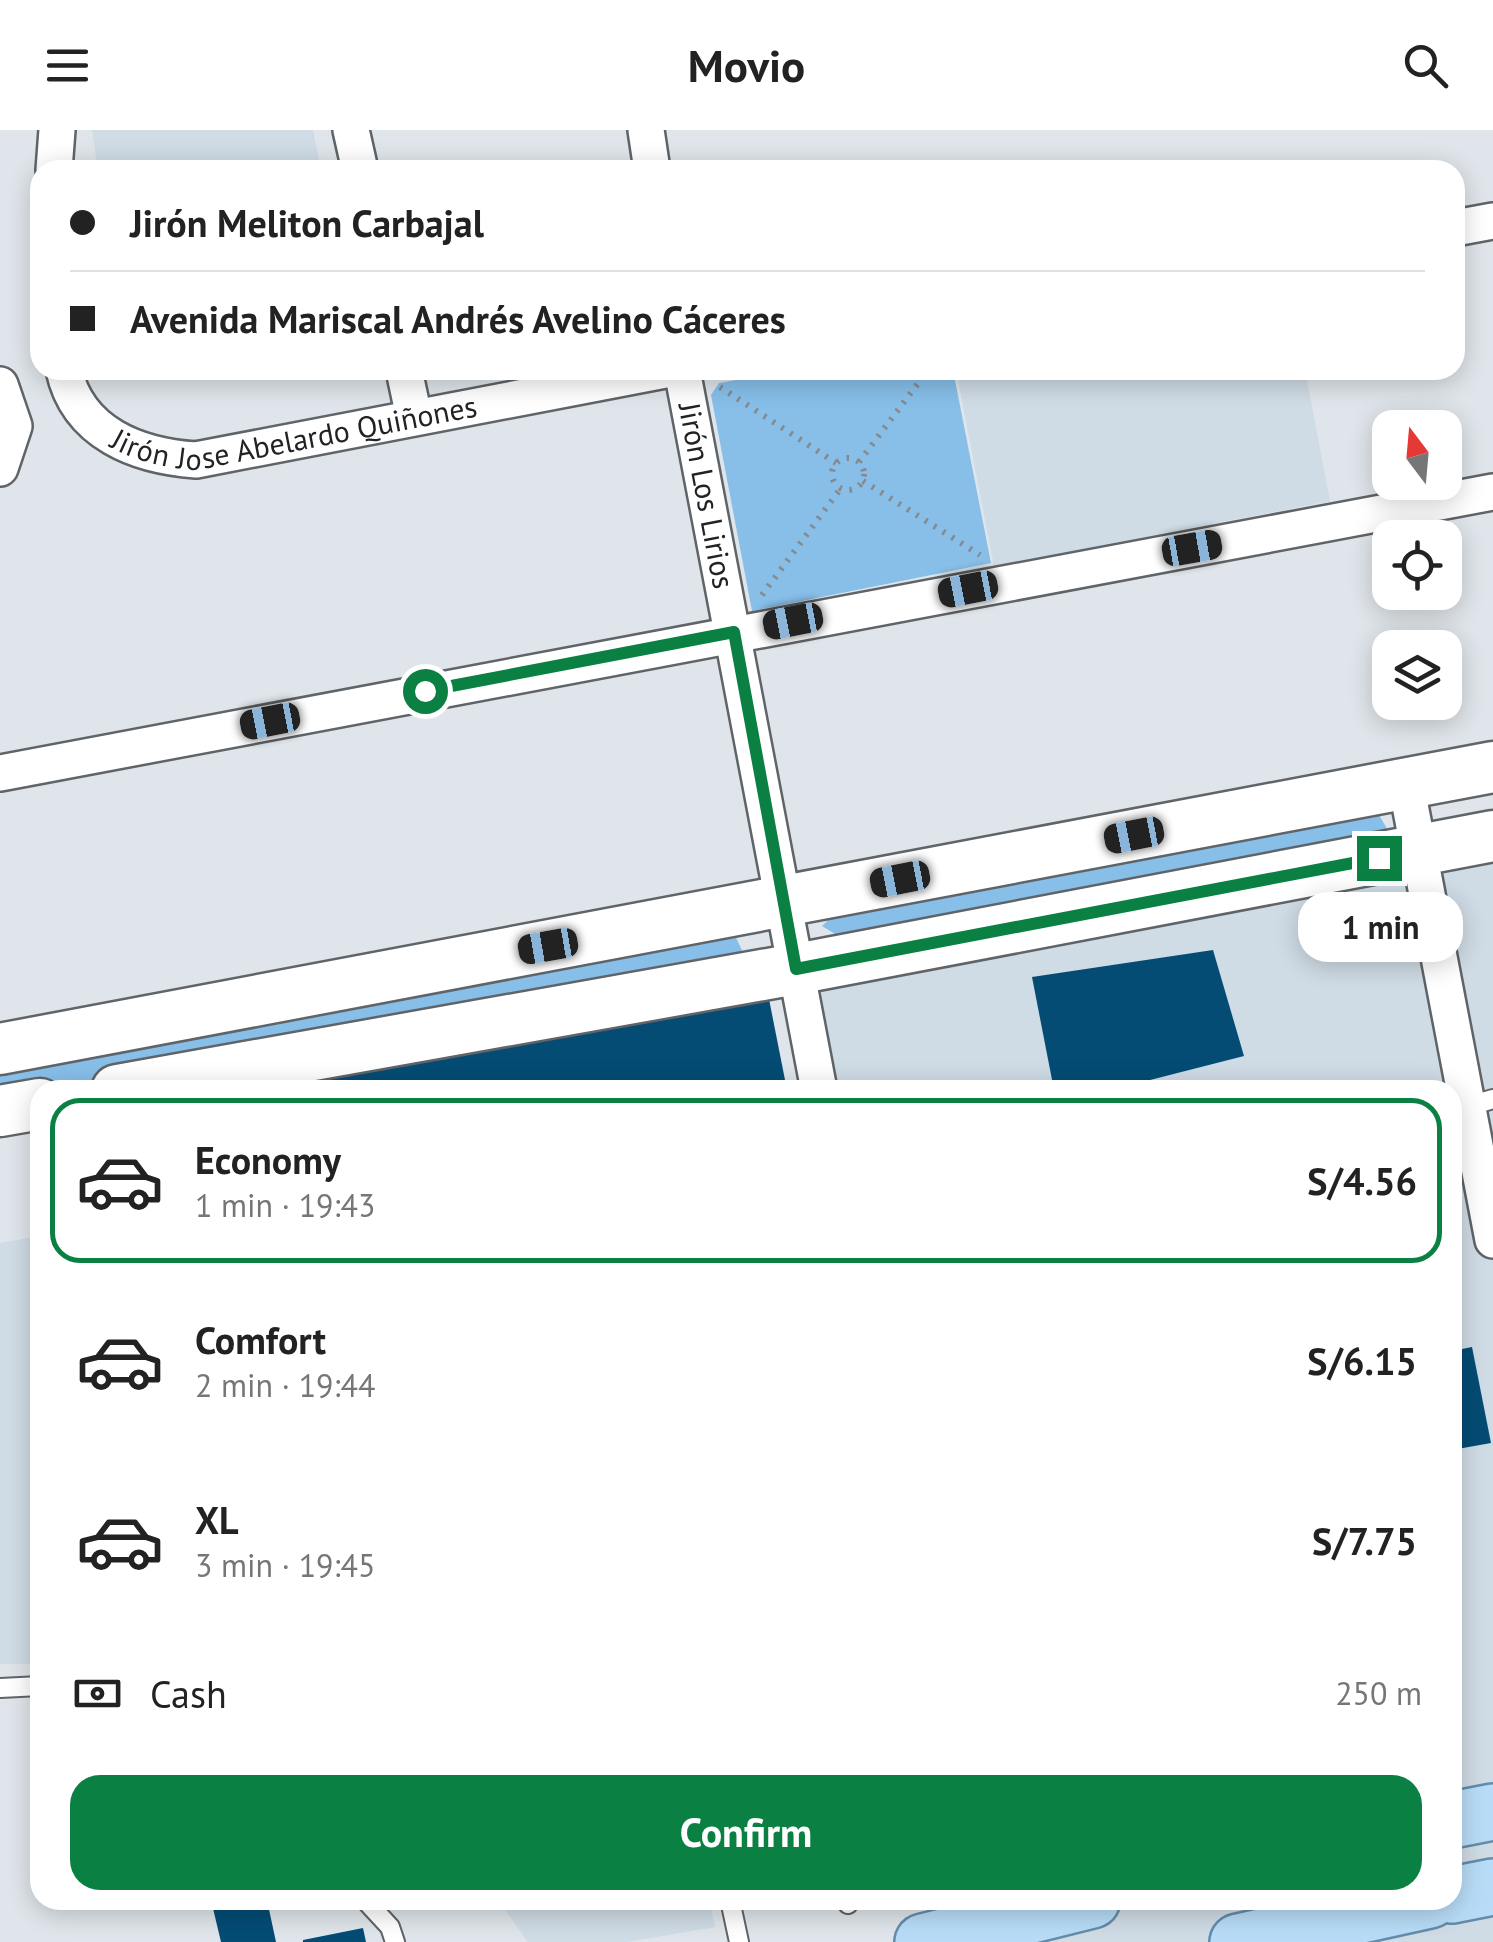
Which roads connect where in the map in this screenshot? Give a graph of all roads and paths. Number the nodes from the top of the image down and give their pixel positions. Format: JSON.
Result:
{"nodes":[{"id":1,"x":56,"y":130,"type":"edge"},
{"id":2,"x":352,"y":130,"type":"edge"},
{"id":3,"x":646,"y":130,"type":"edge"},
{"id":4,"x":54,"y":160,"type":"edge"},
{"id":5,"x":358,"y":160,"type":"edge"},
{"id":6,"x":650,"y":160,"type":"edge"},
{"id":7,"x":1493,"y":221,"type":"edge"},
{"id":8,"x":1465,"y":226,"type":"edge"},
{"id":9,"x":67,"y":380,"type":"edge"},
{"id":10,"x":406,"y":380,"type":"edge"},
{"id":11,"x":613,"y":380,"type":"edge"},
{"id":12,"x":699,"y":380,"type":"edge"},
{"id":13,"x":707,"y":380,"type":"edge"},
{"id":14,"x":920,"y":380,"type":"edge"},
{"id":15,"x":0,"y":385,"type":"edge"},
{"id":16,"x":414,"y":418,"type":"junction"},
{"id":17,"x":859,"y":462,"type":"junction"},
{"id":18,"x":836,"y":464,"type":"junction"},
{"id":19,"x":0,"y":468,"type":"edge"},
{"id":20,"x":863,"y":481,"type":"junction"},
{"id":21,"x":841,"y":488,"type":"junction"},
{"id":22,"x":1493,"y":492,"type":"edge"},
{"id":23,"x":1004,"y":582,"type":"junction"},
{"id":24,"x":734,"y":632,"type":"junction"},
{"id":25,"x":1493,"y":767,"type":"edge"},
{"id":26,"x":0,"y":773,"type":"edge"},
{"id":27,"x":1406,"y":784,"type":"junction"},
{"id":28,"x":1493,"y":836,"type":"edge"},
{"id":29,"x":1418,"y":850,"type":"junction"},
{"id":30,"x":783,"y":901,"type":"junction"},
{"id":31,"x":796,"y":969,"type":"junction"},
{"id":32,"x":0,"y":1050,"type":"edge"},
{"id":33,"x":173,"y":1080,"type":"edge"},
{"id":34,"x":817,"y":1080,"type":"edge"},
{"id":35,"x":1479,"y":1103,"type":"edge"},
{"id":36,"x":30,"y":1106,"type":"edge"},
{"id":37,"x":0,"y":1111,"type":"edge"},
{"id":38,"x":1493,"y":1240,"type":"edge"},
{"id":39,"x":30,"y":1686,"type":"edge"},
{"id":40,"x":0,"y":1688,"type":"edge"},
{"id":41,"x":1493,"y":1812,"type":"edge"},
{"id":42,"x":1462,"y":1818,"type":"edge"},
{"id":43,"x":1493,"y":1887,"type":"edge"},
{"id":44,"x":1462,"y":1893,"type":"edge"},
{"id":45,"x":374,"y":1910,"type":"edge"},
{"id":46,"x":732,"y":1910,"type":"edge"},
{"id":47,"x":1010,"y":1910,"type":"edge"},
{"id":48,"x":1392,"y":1910,"type":"edge"},
{"id":49,"x":977,"y":1914,"type":"edge"},
{"id":50,"x":1351,"y":1921,"type":"edge"},
{"id":51,"x":395,"y":1942,"type":"edge"},
{"id":52,"x":739,"y":1942,"type":"edge"},
{"id":53,"x":923,"y":1942,"type":"edge"},
{"id":54,"x":1238,"y":1942,"type":"edge"}],
"edges":[{"from":1,"to":4,"type":"street"},
{"from":2,"to":5,"type":"street"},
{"from":3,"to":6,"type":"street"},
{"from":7,"to":8,"type":"street"},
{"from":9,"to":16,"type":"street","name":"Jirón Jose Abelardo Quiñones"},
{"from":10,"to":16,"type":"street"},
{"from":11,"to":16,"type":"street","name":"Jirón Jose Abelardo Quiñones"},
{"from":12,"to":24,"type":"street","name":"Jirón Los Lirios"},
{"from":13,"to":18,"type":"path"},
{"from":14,"to":17,"type":"path"},
{"from":15,"to":19,"type":"street"},
{"from":17,"to":18,"type":"path"},
{"from":17,"to":20,"type":"path"},
{"from":18,"to":21,"type":"path"},
{"from":20,"to":21,"type":"path"},
{"from":20,"to":23,"type":"path"},
{"from":21,"to":24,"type":"path"},
{"from":22,"to":23,"type":"street"},
{"from":23,"to":24,"type":"street"},
{"from":24,"to":26,"type":"street"},
{"from":24,"to":30,"type":"street","name":"Jirón Los Lirios"},
{"from":25,"to":27,"type":"street"},
{"from":27,"to":29,"type":"street"},
{"from":27,"to":30,"type":"street"},
{"from":28,"to":29,"type":"street"},
{"from":29,"to":31,"type":"street"},
{"from":29,"to":35,"type":"street"},
{"from":30,"to":31,"type":"street","name":"Jirón Los Lirios"},
{"from":30,"to":32,"type":"street"},
{"from":31,"to":33,"type":"street"},
{"from":31,"to":34,"type":"street","name":"Jirón Los Lirios"},
{"from":35,"to":38,"type":"street"},
{"from":36,"to":37,"type":"street"},
{"from":39,"to":40,"type":"lane"},
{"from":41,"to":42,"type":"main road"},
{"from":43,"to":44,"type":"main road"},
{"from":45,"to":51,"type":"lane"},
{"from":46,"to":52,"type":"lane"},
{"from":47,"to":49,"type":"main road"},
{"from":48,"to":50,"type":"main road"},
{"from":49,"to":53,"type":"main road"},
{"from":50,"to":54,"type":"main road"}]}
